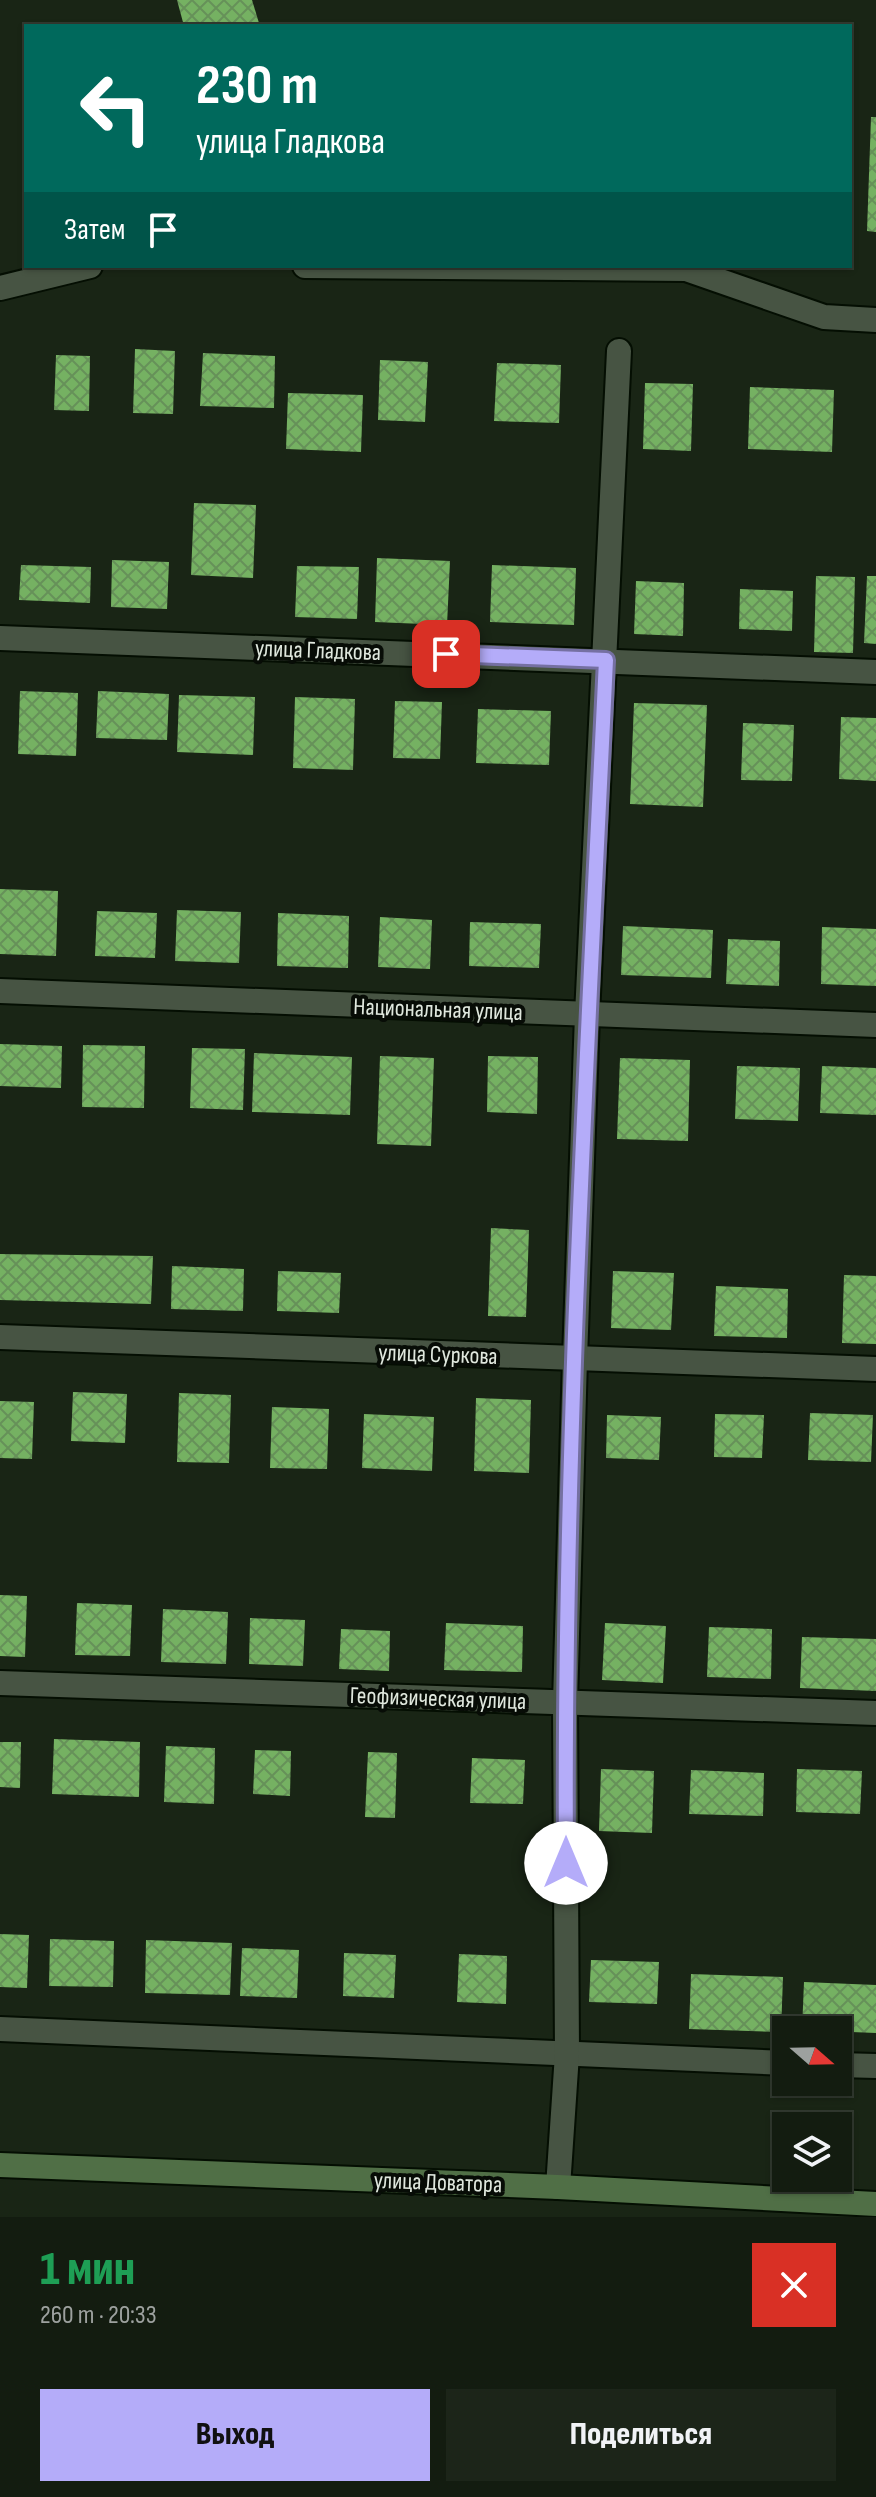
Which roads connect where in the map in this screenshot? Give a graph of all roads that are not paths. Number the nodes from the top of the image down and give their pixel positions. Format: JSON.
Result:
{"nodes":[{"id":1,"x":82,"y":268,"type":"edge"},
{"id":2,"x":559,"y":268,"type":"edge"},
{"id":3,"x":0,"y":288,"type":"edge"},
{"id":4,"x":876,"y":320,"type":"edge"},
{"id":5,"x":619,"y":351,"type":"dead end"},
{"id":6,"x":0,"y":638,"type":"edge"},
{"id":7,"x":606,"y":660,"type":"junction"},
{"id":8,"x":876,"y":672,"type":"edge"},
{"id":9,"x":0,"y":991,"type":"edge"},
{"id":10,"x":587,"y":1015,"type":"junction"},
{"id":11,"x":876,"y":1025,"type":"edge"},
{"id":12,"x":0,"y":1337,"type":"edge"},
{"id":13,"x":575,"y":1359,"type":"junction"},
{"id":14,"x":876,"y":1369,"type":"edge"},
{"id":15,"x":0,"y":1683,"type":"edge"},
{"id":16,"x":565,"y":1703,"type":"junction"},
{"id":17,"x":876,"y":1713,"type":"edge"},
{"id":18,"x":0,"y":2029,"type":"edge"},
{"id":19,"x":567,"y":2054,"type":"junction"},
{"id":20,"x":772,"y":2062,"type":"edge"},
{"id":21,"x":852,"y":2065,"type":"edge"},
{"id":22,"x":876,"y":2066,"type":"edge"},
{"id":23,"x":0,"y":2165,"type":"edge"},
{"id":24,"x":558,"y":2187,"type":"junction"},
{"id":25,"x":876,"y":2204,"type":"edge"}],
"edges":[{"from":1,"to":3,"type":"street"},
{"from":2,"to":4,"type":"street"},
{"from":5,"to":7,"type":"street"},
{"from":6,"to":7,"type":"street","name":"улица Гладкова"},
{"from":7,"to":8,"type":"street","name":"улица Гладкова"},
{"from":7,"to":10,"type":"street"},
{"from":9,"to":10,"type":"street","name":"Национальная улица"},
{"from":10,"to":11,"type":"street","name":"Национальная улица"},
{"from":10,"to":13,"type":"street"},
{"from":12,"to":13,"type":"street","name":"улица Суркова"},
{"from":13,"to":14,"type":"street","name":"улица Суркова"},
{"from":13,"to":16,"type":"street"},
{"from":15,"to":16,"type":"street","name":"Геофизическая улица"},
{"from":16,"to":17,"type":"street","name":"Геофизическая улица"},
{"from":16,"to":19,"type":"street"},
{"from":18,"to":19,"type":"street"},
{"from":19,"to":20,"type":"street"},
{"from":19,"to":24,"type":"street"},
{"from":21,"to":22,"type":"street"},
{"from":23,"to":24,"type":"main road","name":"улица Доватора"},
{"from":24,"to":25,"type":"main road","name":"улица Доватора"}]}
